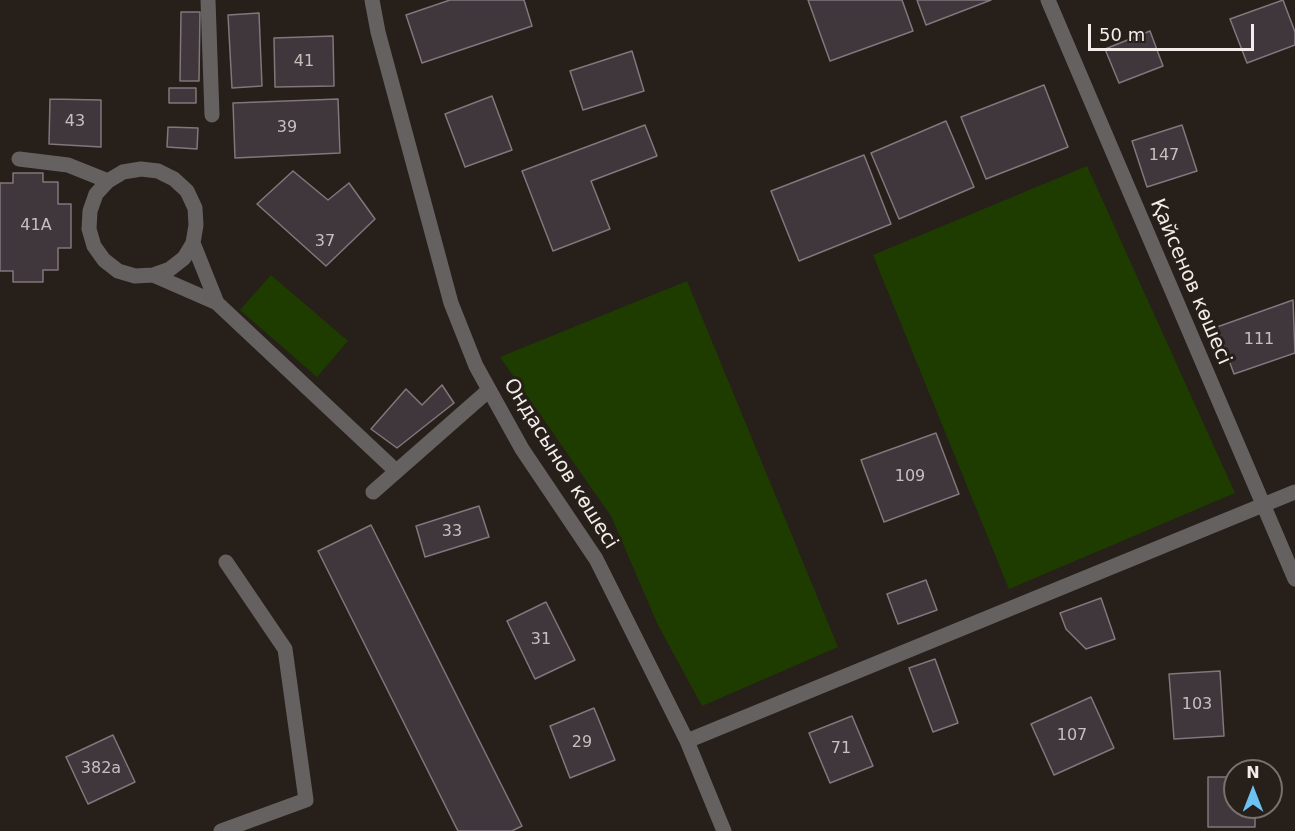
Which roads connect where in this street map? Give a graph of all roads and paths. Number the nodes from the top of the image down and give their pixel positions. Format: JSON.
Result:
{"nodes":[{"id":1,"x":208,"y":0,"type":"edge"},
{"id":2,"x":372,"y":0,"type":"edge"},
{"id":3,"x":1048,"y":0,"type":"edge"},
{"id":4,"x":212,"y":115,"type":"dead end"},
{"id":5,"x":19,"y":159,"type":"dead end"},
{"id":6,"x":108,"y":181,"type":"junction"},
{"id":7,"x":193,"y":243,"type":"junction"},
{"id":8,"x":153,"y":275,"type":"junction"},
{"id":9,"x":217,"y":303,"type":"junction"},
{"id":10,"x":489,"y":390,"type":"junction"},
{"id":11,"x":396,"y":471,"type":"junction"},
{"id":12,"x":373,"y":492,"type":"dead end"},
{"id":13,"x":1295,"y":492,"type":"edge"},
{"id":14,"x":1262,"y":506,"type":"junction"},
{"id":15,"x":226,"y":562,"type":"dead end"},
{"id":16,"x":1295,"y":579,"type":"edge"},
{"id":17,"x":687,"y":741,"type":"junction"},
{"id":18,"x":221,"y":831,"type":"edge"},
{"id":19,"x":724,"y":831,"type":"edge"}],
"edges":[{"from":1,"to":4,"type":"street"},
{"from":2,"to":10,"type":"street","name":"Ондасынов көшесі"},
{"from":3,"to":14,"type":"street","name":"Қайсенов көшесі"},
{"from":5,"to":6,"type":"street"},
{"from":6,"to":7,"type":"street"},
{"from":6,"to":8,"type":"street"},
{"from":7,"to":8,"type":"street"},
{"from":7,"to":9,"type":"street"},
{"from":8,"to":9,"type":"street"},
{"from":9,"to":11,"type":"street"},
{"from":10,"to":11,"type":"street"},
{"from":10,"to":17,"type":"street","name":"Ондасынов көшесі"},
{"from":11,"to":12,"type":"street"},
{"from":13,"to":14,"type":"street"},
{"from":14,"to":16,"type":"street","name":"Қайсенов көшесі"},
{"from":14,"to":17,"type":"street"},
{"from":15,"to":18,"type":"street"},
{"from":17,"to":19,"type":"street","name":"Ондасынов көшесі"}]}
